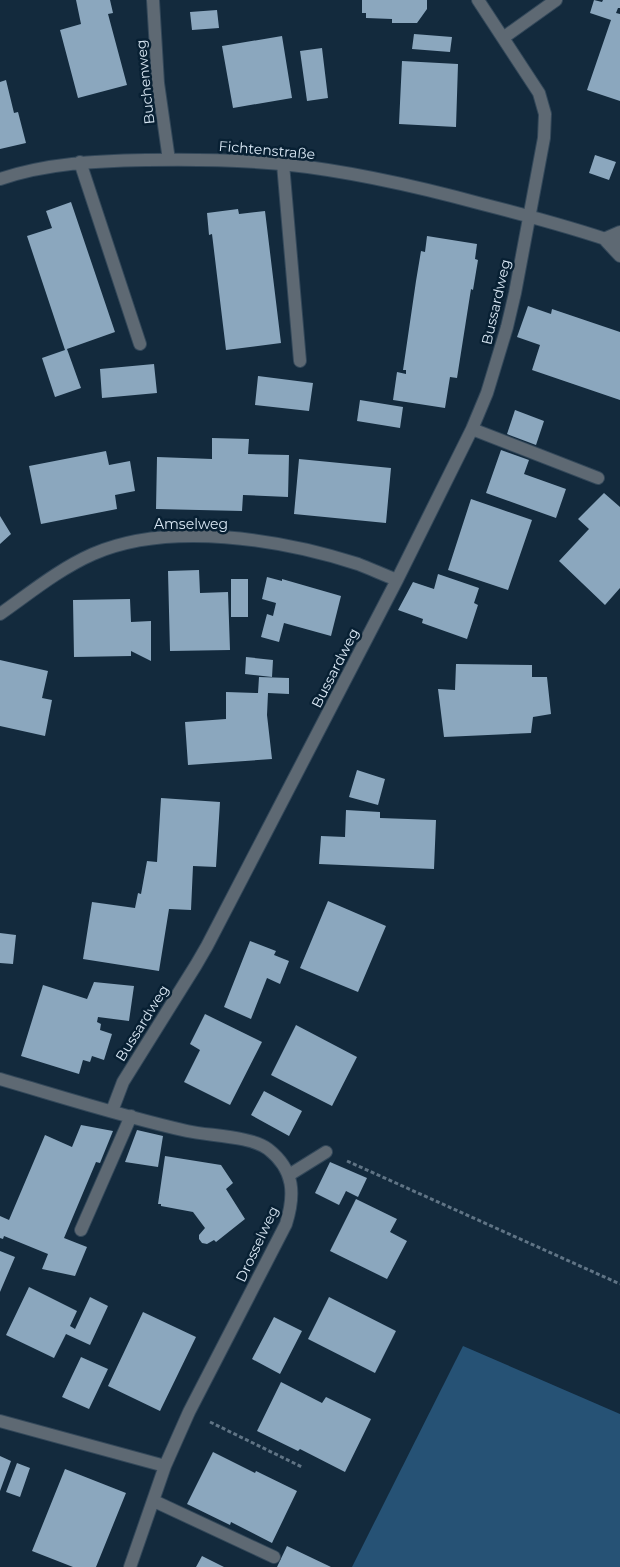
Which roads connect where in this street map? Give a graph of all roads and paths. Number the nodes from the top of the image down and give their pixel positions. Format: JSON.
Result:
{"nodes":[{"id":1,"x":154,"y":0,"type":"edge"},
{"id":2,"x":478,"y":0,"type":"edge"},
{"id":3,"x":556,"y":0,"type":"edge"},
{"id":4,"x":504,"y":38,"type":"junction"},
{"id":5,"x":169,"y":160,"type":"junction"},
{"id":6,"x":80,"y":162,"type":"junction"},
{"id":7,"x":283,"y":164,"type":"junction"},
{"id":8,"x":0,"y":179,"type":"edge"},
{"id":9,"x":529,"y":216,"type":"junction"},
{"id":10,"x":620,"y":232,"type":"edge"},
{"id":11,"x":604,"y":239,"type":"junction"},
{"id":12,"x":620,"y":244,"type":"edge"},
{"id":13,"x":620,"y":256,"type":"edge"},
{"id":14,"x":140,"y":344,"type":"dead end"},
{"id":15,"x":300,"y":361,"type":"dead end"},
{"id":16,"x":472,"y":429,"type":"junction"},
{"id":17,"x":598,"y":478,"type":"dead end"},
{"id":18,"x":397,"y":580,"type":"junction"},
{"id":19,"x":0,"y":614,"type":"edge"},
{"id":20,"x":0,"y":1079,"type":"edge"},
{"id":21,"x":112,"y":1111,"type":"junction"},
{"id":22,"x":131,"y":1116,"type":"junction"},
{"id":23,"x":326,"y":1152,"type":"joint"},
{"id":24,"x":289,"y":1175,"type":"junction"},
{"id":25,"x":81,"y":1230,"type":"dead end"},
{"id":26,"x":620,"y":1284,"type":"edge"},
{"id":27,"x":189,"y":1412,"type":"junction"},
{"id":28,"x":0,"y":1421,"type":"edge"},
{"id":29,"x":165,"y":1466,"type":"junction"},
{"id":30,"x":302,"y":1467,"type":"dead end"},
{"id":31,"x":154,"y":1502,"type":"junction"},
{"id":32,"x":274,"y":1558,"type":"dead end"},
{"id":33,"x":130,"y":1567,"type":"edge"}],
"edges":[{"from":1,"to":5,"type":"street","name":"Buchenweg"},
{"from":2,"to":4,"type":"street","name":"Bussardweg"},
{"from":3,"to":4,"type":"street"},
{"from":4,"to":9,"type":"street","name":"Bussardweg"},
{"from":5,"to":6,"type":"street","name":"Fichtenstraße"},
{"from":5,"to":7,"type":"street","name":"Fichtenstraße"},
{"from":6,"to":8,"type":"street","name":"Fichtenstraße"},
{"from":6,"to":14,"type":"street"},
{"from":7,"to":9,"type":"street","name":"Fichtenstraße"},
{"from":7,"to":15,"type":"street"},
{"from":9,"to":11,"type":"street","name":"Fichtenstraße"},
{"from":9,"to":16,"type":"street","name":"Bussardweg"},
{"from":10,"to":11,"type":"street"},
{"from":11,"to":12,"type":"street","name":"Fichtenstraße"},
{"from":11,"to":13,"type":"street"},
{"from":16,"to":17,"type":"street"},
{"from":16,"to":18,"type":"street","name":"Bussardweg"},
{"from":18,"to":19,"type":"street","name":"Amselweg"},
{"from":18,"to":21,"type":"street","name":"Bussardweg"},
{"from":20,"to":21,"type":"street"},
{"from":21,"to":22,"type":"street"},
{"from":22,"to":24,"type":"street"},
{"from":22,"to":25,"type":"street"},
{"from":23,"to":24,"type":"street"},
{"from":23,"to":26,"type":"path"},
{"from":24,"to":27,"type":"street","name":"Drosselweg"},
{"from":27,"to":29,"type":"street","name":"Drosselweg"},
{"from":27,"to":30,"type":"path"},
{"from":28,"to":29,"type":"street"},
{"from":29,"to":31,"type":"street","name":"Drosselweg"},
{"from":31,"to":32,"type":"street"},
{"from":31,"to":33,"type":"street","name":"Drosselweg"}]}
